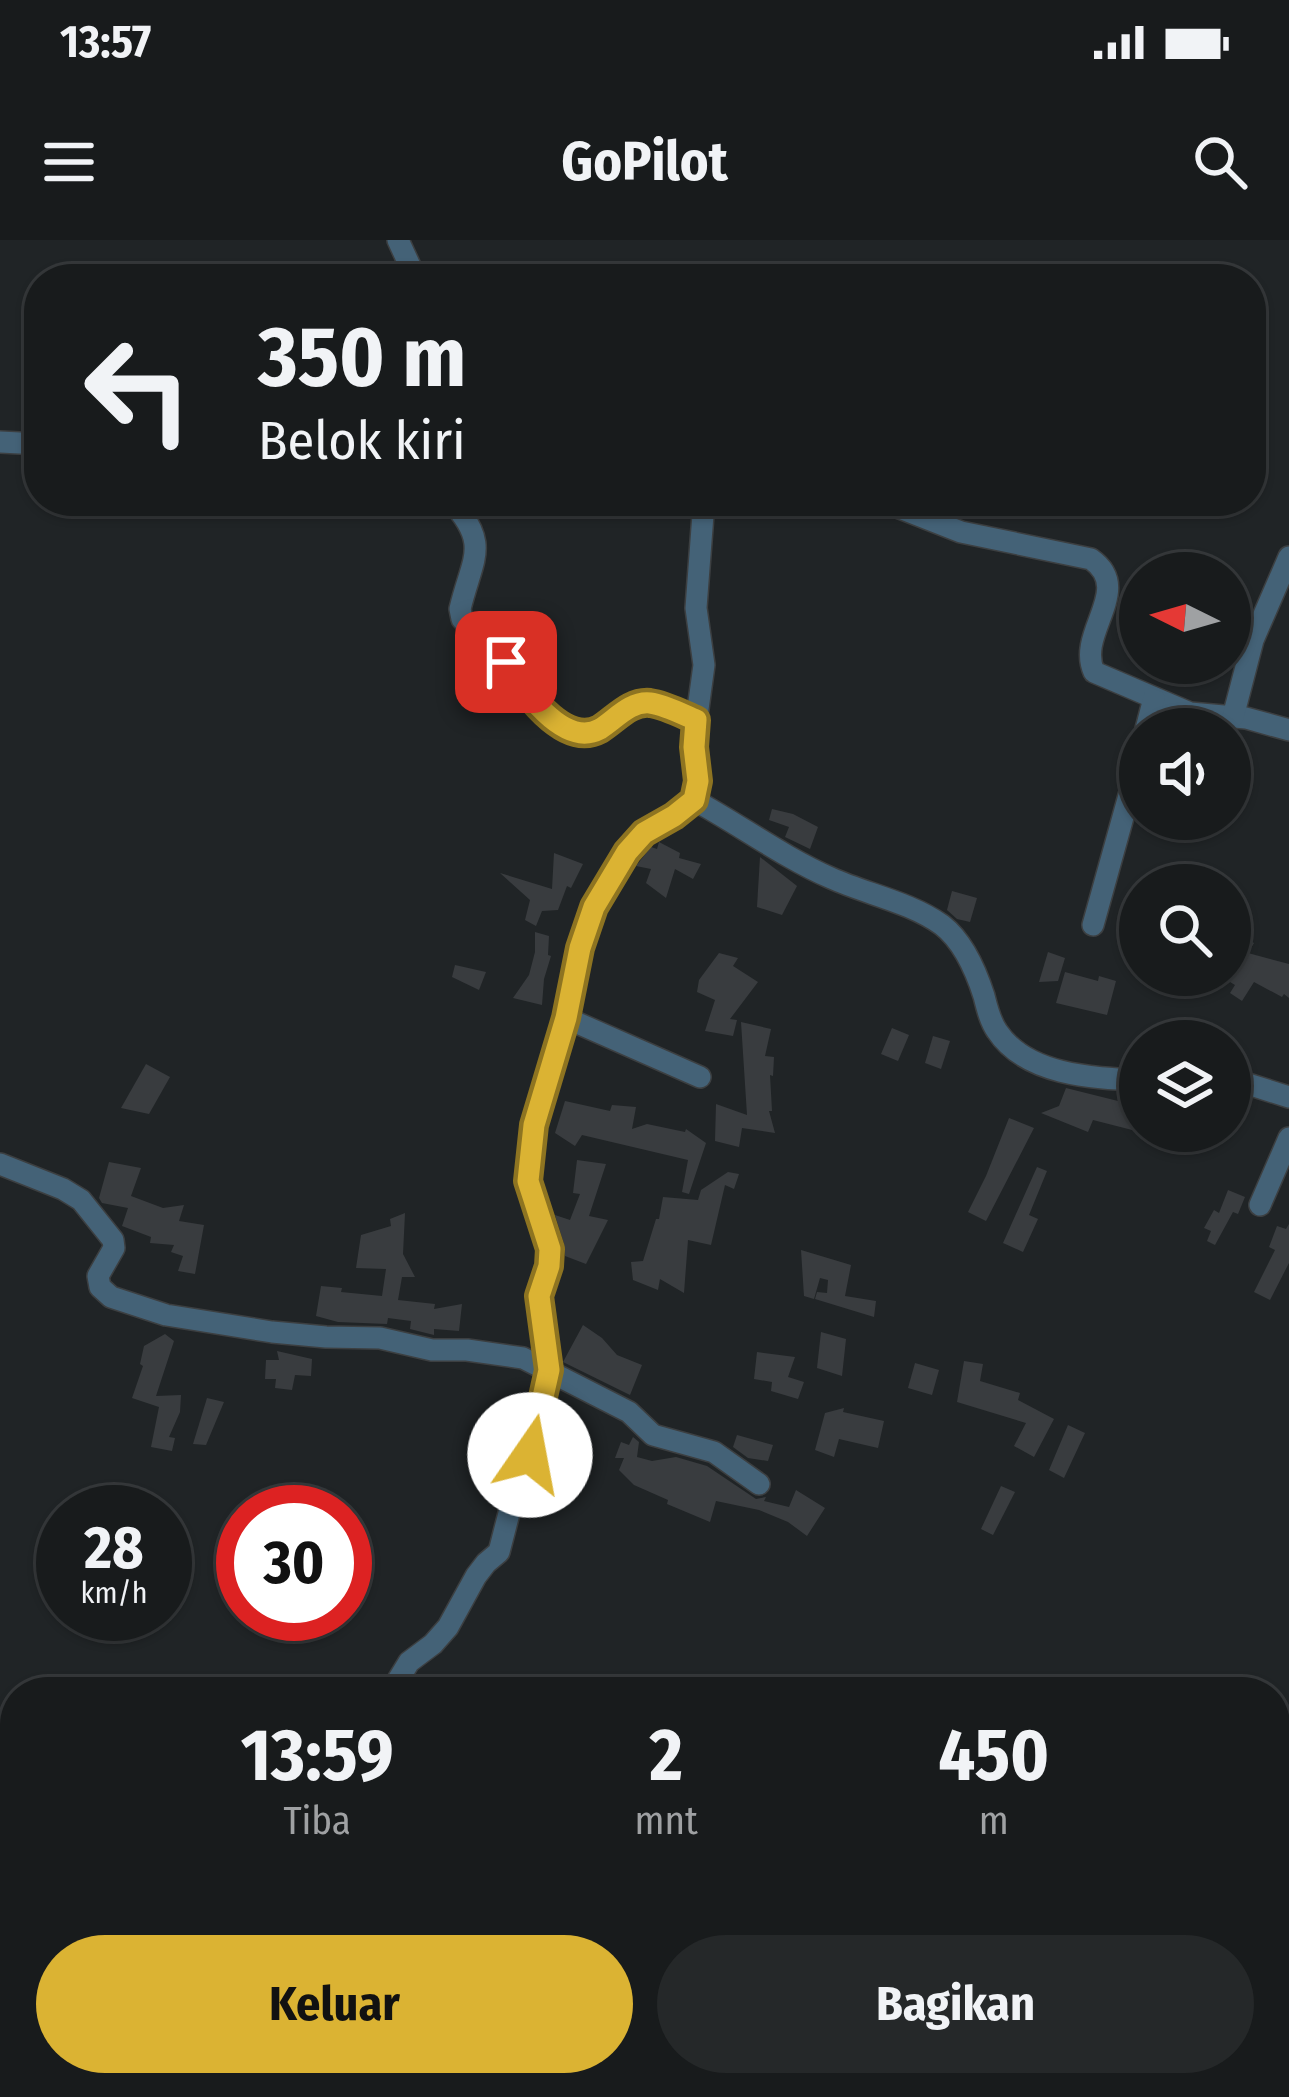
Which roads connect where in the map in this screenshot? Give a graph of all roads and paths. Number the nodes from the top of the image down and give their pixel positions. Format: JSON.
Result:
{"nodes":[{"id":1,"x":463,"y":516,"type":"edge"},
{"id":2,"x":703,"y":516,"type":"edge"},
{"id":3,"x":920,"y":516,"type":"edge"},
{"id":4,"x":1289,"y":557,"type":"edge"},
{"id":5,"x":1154,"y":698,"type":"junction"},
{"id":6,"x":1151,"y":708,"type":"edge"},
{"id":7,"x":1178,"y":708,"type":"edge"},
{"id":8,"x":1235,"y":708,"type":"edge"},
{"id":9,"x":1251,"y":719,"type":"edge"},
{"id":10,"x":696,"y":720,"type":"junction"},
{"id":11,"x":1289,"y":730,"type":"edge"},
{"id":12,"x":694,"y":800,"type":"junction"},
{"id":13,"x":1119,"y":832,"type":"edge"},
{"id":14,"x":1093,"y":925,"type":"dead end"},
{"id":15,"x":566,"y":1018,"type":"junction"},
{"id":16,"x":700,"y":1076,"type":"dead end"},
{"id":17,"x":1119,"y":1079,"type":"edge"},
{"id":18,"x":1251,"y":1084,"type":"edge"},
{"id":19,"x":1289,"y":1097,"type":"edge"},
{"id":20,"x":1289,"y":1138,"type":"edge"},
{"id":21,"x":0,"y":1164,"type":"edge"},
{"id":22,"x":1260,"y":1205,"type":"dead end"},
{"id":23,"x":549,"y":1370,"type":"junction"},
{"id":24,"x":759,"y":1484,"type":"dead end"},
{"id":25,"x":400,"y":1677,"type":"edge"}],
"edges":[{"from":1,"to":10,"type":"street"},
{"from":2,"to":10,"type":"street"},
{"from":3,"to":5,"type":"street"},
{"from":4,"to":8,"type":"street"},
{"from":5,"to":6,"type":"street"},
{"from":5,"to":7,"type":"street"},
{"from":9,"to":11,"type":"street"},
{"from":10,"to":12,"type":"street"},
{"from":12,"to":15,"type":"street"},
{"from":12,"to":17,"type":"street"},
{"from":13,"to":14,"type":"street"},
{"from":15,"to":16,"type":"street"},
{"from":15,"to":23,"type":"street"},
{"from":18,"to":19,"type":"street"},
{"from":20,"to":22,"type":"street"},
{"from":21,"to":23,"type":"street"},
{"from":23,"to":24,"type":"street"},
{"from":23,"to":25,"type":"street"}]}
